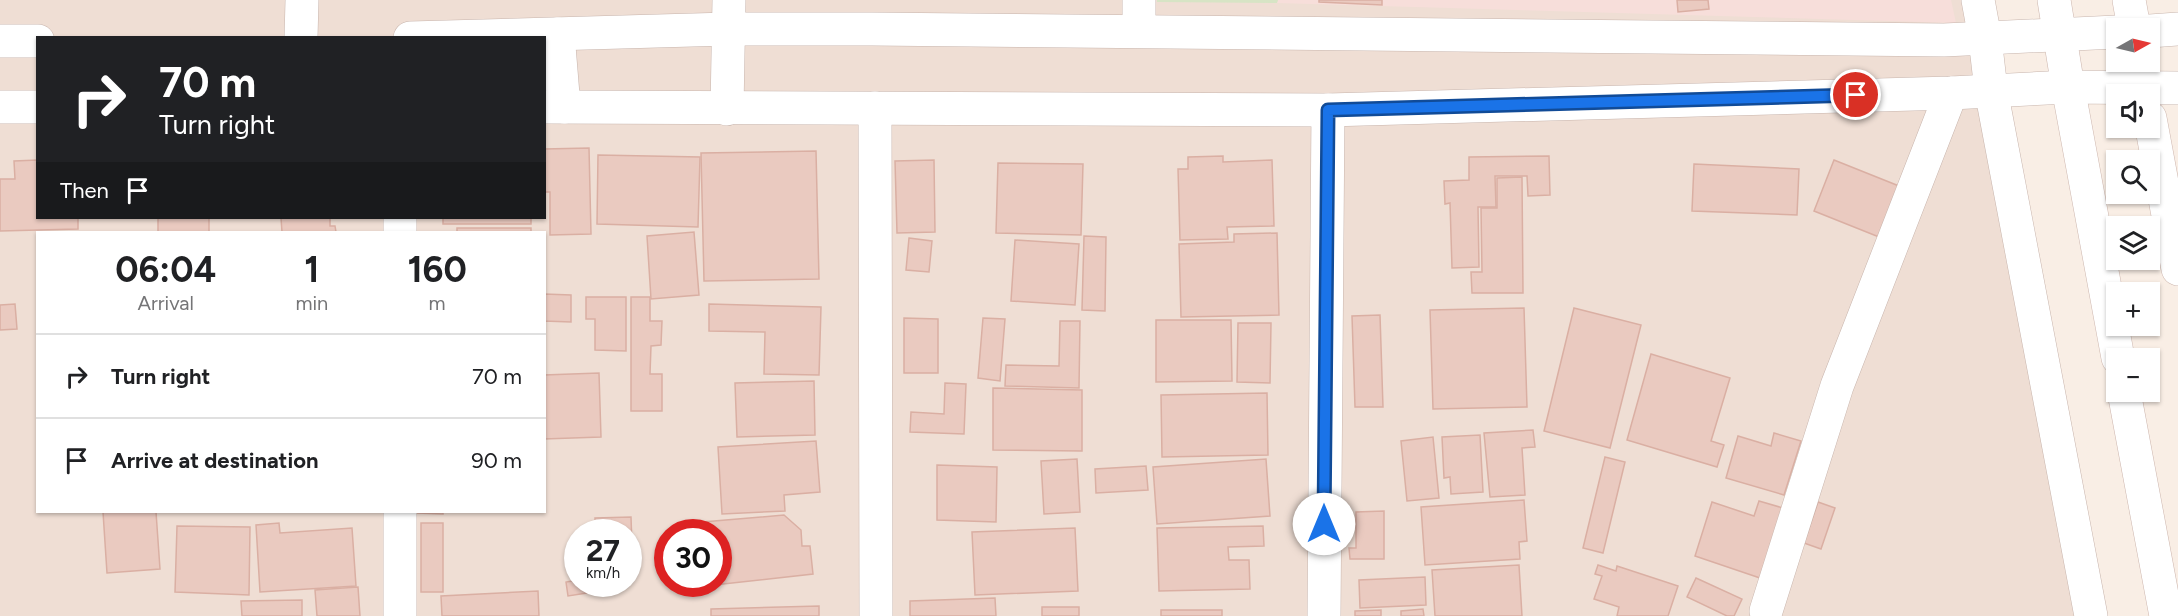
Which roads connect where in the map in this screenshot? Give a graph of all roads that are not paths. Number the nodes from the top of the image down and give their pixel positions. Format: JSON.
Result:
{"nodes":[{"id":1,"x":302,"y":0,"type":"edge"},
{"id":2,"x":1978,"y":0,"type":"edge"},
{"id":3,"x":2054,"y":0,"type":"edge"},
{"id":4,"x":2129,"y":0,"type":"edge"},
{"id":5,"x":728,"y":15,"type":"edge"},
{"id":6,"x":1139,"y":16,"type":"edge"},
{"id":7,"x":2132,"y":18,"type":"edge"},
{"id":8,"x":2178,"y":29,"type":"edge"},
{"id":9,"x":2160,"y":30,"type":"edge"},
{"id":10,"x":2106,"y":33,"type":"edge"},
{"id":11,"x":558,"y":34,"type":"junction"},
{"id":12,"x":2061,"y":35,"type":"junction"},
{"id":13,"x":301,"y":36,"type":"edge"},
{"id":14,"x":484,"y":36,"type":"edge"},
{"id":15,"x":1985,"y":38,"type":"junction"},
{"id":16,"x":0,"y":41,"type":"edge"},
{"id":17,"x":36,"y":41,"type":"edge"},
{"id":18,"x":2068,"y":87,"type":"junction"},
{"id":19,"x":2106,"y":88,"type":"edge"},
{"id":20,"x":2178,"y":88,"type":"edge"},
{"id":21,"x":2160,"y":89,"type":"edge"},
{"id":22,"x":1991,"y":90,"type":"junction"},
{"id":23,"x":1952,"y":93,"type":"junction"},
{"id":24,"x":0,"y":107,"type":"edge"},
{"id":25,"x":36,"y":107,"type":"edge"},
{"id":26,"x":554,"y":107,"type":"edge"},
{"id":27,"x":875,"y":108,"type":"junction"},
{"id":28,"x":727,"y":109,"type":"junction"},
{"id":29,"x":1328,"y":110,"type":"junction"},
{"id":30,"x":2153,"y":138,"type":"edge"},
{"id":31,"x":2178,"y":269,"type":"edge"},
{"id":32,"x":2116,"y":348,"type":"edge"},
{"id":33,"x":2126,"y":402,"type":"edge"},
{"id":34,"x":400,"y":513,"type":"edge"},
{"id":35,"x":1766,"y":611,"type":"dead end"},
{"id":36,"x":400,"y":616,"type":"edge"},
{"id":37,"x":876,"y":616,"type":"edge"},
{"id":38,"x":1324,"y":616,"type":"edge"},
{"id":39,"x":2091,"y":616,"type":"edge"},
{"id":40,"x":2166,"y":616,"type":"edge"}],
"edges":[{"from":1,"to":13,"type":"street"},
{"from":2,"to":15,"type":"street"},
{"from":3,"to":12,"type":"street"},
{"from":4,"to":7,"type":"street"},
{"from":5,"to":6,"type":"street"},
{"from":5,"to":11,"type":"street"},
{"from":5,"to":28,"type":"street"},
{"from":6,"to":15,"type":"street"},
{"from":8,"to":9,"type":"street"},
{"from":10,"to":12,"type":"street"},
{"from":11,"to":14,"type":"street"},
{"from":11,"to":26,"type":"street"},
{"from":12,"to":15,"type":"street"},
{"from":12,"to":18,"type":"street"},
{"from":15,"to":22,"type":"street"},
{"from":16,"to":17,"type":"street"},
{"from":18,"to":19,"type":"street"},
{"from":18,"to":22,"type":"street"},
{"from":18,"to":32,"type":"street"},
{"from":20,"to":21,"type":"street"},
{"from":22,"to":23,"type":"street"},
{"from":22,"to":39,"type":"street"},
{"from":23,"to":29,"type":"street"},
{"from":23,"to":35,"type":"street"},
{"from":24,"to":25,"type":"street"},
{"from":26,"to":28,"type":"street"},
{"from":27,"to":28,"type":"street"},
{"from":27,"to":29,"type":"street"},
{"from":27,"to":37,"type":"street"},
{"from":29,"to":38,"type":"street"},
{"from":30,"to":31,"type":"street"},
{"from":33,"to":40,"type":"street"},
{"from":34,"to":36,"type":"street"}]}
